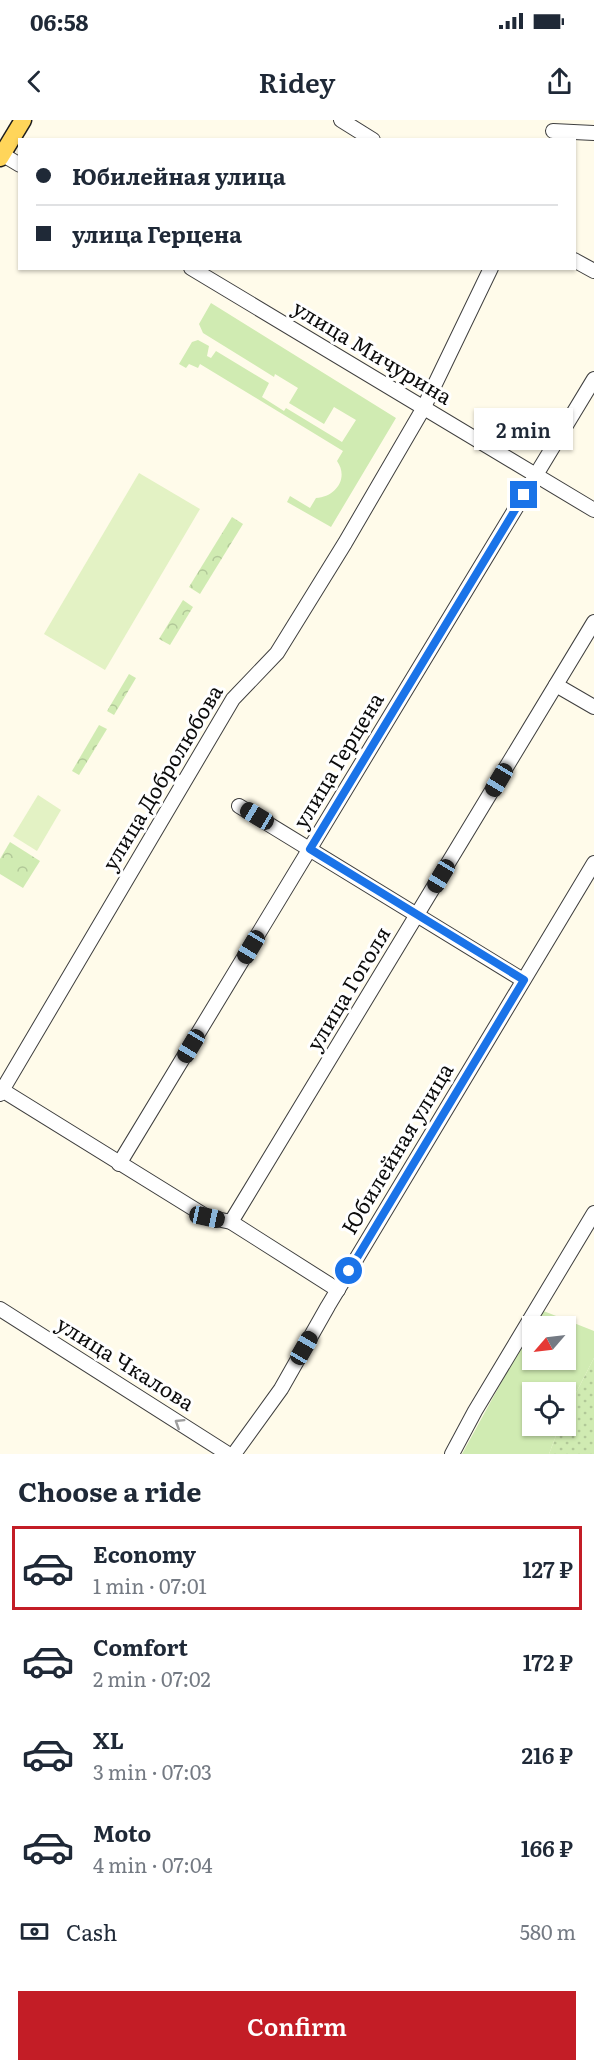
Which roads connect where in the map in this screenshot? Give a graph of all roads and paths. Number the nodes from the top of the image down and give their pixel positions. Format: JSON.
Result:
{"nodes":[{"id":1,"x":23,"y":120,"type":"edge"},
{"id":2,"x":340,"y":120,"type":"edge"},
{"id":3,"x":552,"y":130,"type":"edge"},
{"id":4,"x":594,"y":133,"type":"edge"},
{"id":5,"x":370,"y":138,"type":"edge"},
{"id":6,"x":1,"y":155,"type":"edge"},
{"id":7,"x":18,"y":164,"type":"edge"},
{"id":8,"x":576,"y":261,"type":"edge"},
{"id":9,"x":194,"y":270,"type":"edge"},
{"id":10,"x":490,"y":270,"type":"edge"},
{"id":11,"x":594,"y":271,"type":"edge"},
{"id":12,"x":594,"y":379,"type":"edge"},
{"id":13,"x":423,"y":409,"type":"junction"},
{"id":14,"x":536,"y":475,"type":"junction"},
{"id":15,"x":594,"y":510,"type":"edge"},
{"id":16,"x":594,"y":622,"type":"edge"},
{"id":17,"x":556,"y":684,"type":"junction"},
{"id":18,"x":594,"y":707,"type":"edge"},
{"id":19,"x":239,"y":806,"type":"dead end"},
{"id":20,"x":310,"y":849,"type":"junction"},
{"id":21,"x":594,"y":863,"type":"edge"},
{"id":22,"x":418,"y":915,"type":"junction"},
{"id":23,"x":524,"y":980,"type":"junction"},
{"id":24,"x":1,"y":1092,"type":"edge"},
{"id":25,"x":120,"y":1164,"type":"junction"},
{"id":26,"x":594,"y":1213,"type":"edge"},
{"id":27,"x":231,"y":1222,"type":"junction"},
{"id":28,"x":338,"y":1290,"type":"junction"},
{"id":29,"x":0,"y":1309,"type":"edge"},
{"id":30,"x":228,"y":1454,"type":"edge"},
{"id":31,"x":234,"y":1454,"type":"edge"},
{"id":32,"x":452,"y":1454,"type":"edge"}],
"edges":[{"from":1,"to":6,"type":"main road"},
{"from":2,"to":5,"type":"street"},
{"from":3,"to":4,"type":"street"},
{"from":6,"to":7,"type":"street"},
{"from":8,"to":11,"type":"street"},
{"from":9,"to":13,"type":"street","name":"улица Мичурина"},
{"from":10,"to":13,"type":"street","name":"улица Добролюбова"},
{"from":12,"to":14,"type":"street","name":"улица Герцена"},
{"from":13,"to":14,"type":"street","name":"улица Мичурина"},
{"from":13,"to":24,"type":"street","name":"улица Добролюбова"},
{"from":14,"to":15,"type":"street","name":"улица Мичурина"},
{"from":14,"to":20,"type":"street","name":"улица Герцена"},
{"from":16,"to":17,"type":"street","name":"улица Гоголя"},
{"from":17,"to":18,"type":"street"},
{"from":17,"to":22,"type":"street","name":"улица Гоголя"},
{"from":19,"to":20,"type":"street"},
{"from":20,"to":22,"type":"street"},
{"from":20,"to":25,"type":"street","name":"улица Герцена"},
{"from":21,"to":23,"type":"street","name":"Юбилейная улица"},
{"from":22,"to":23,"type":"street"},
{"from":22,"to":27,"type":"street","name":"улица Гоголя"},
{"from":23,"to":28,"type":"street","name":"Юбилейная улица"},
{"from":24,"to":25,"type":"street"},
{"from":25,"to":27,"type":"street"},
{"from":26,"to":32,"type":"street"},
{"from":27,"to":28,"type":"street"},
{"from":28,"to":31,"type":"street","name":"Юбилейная улица"},
{"from":30,"to":29,"type":"street","name":"улица Чкалова","one_way":true}]}
